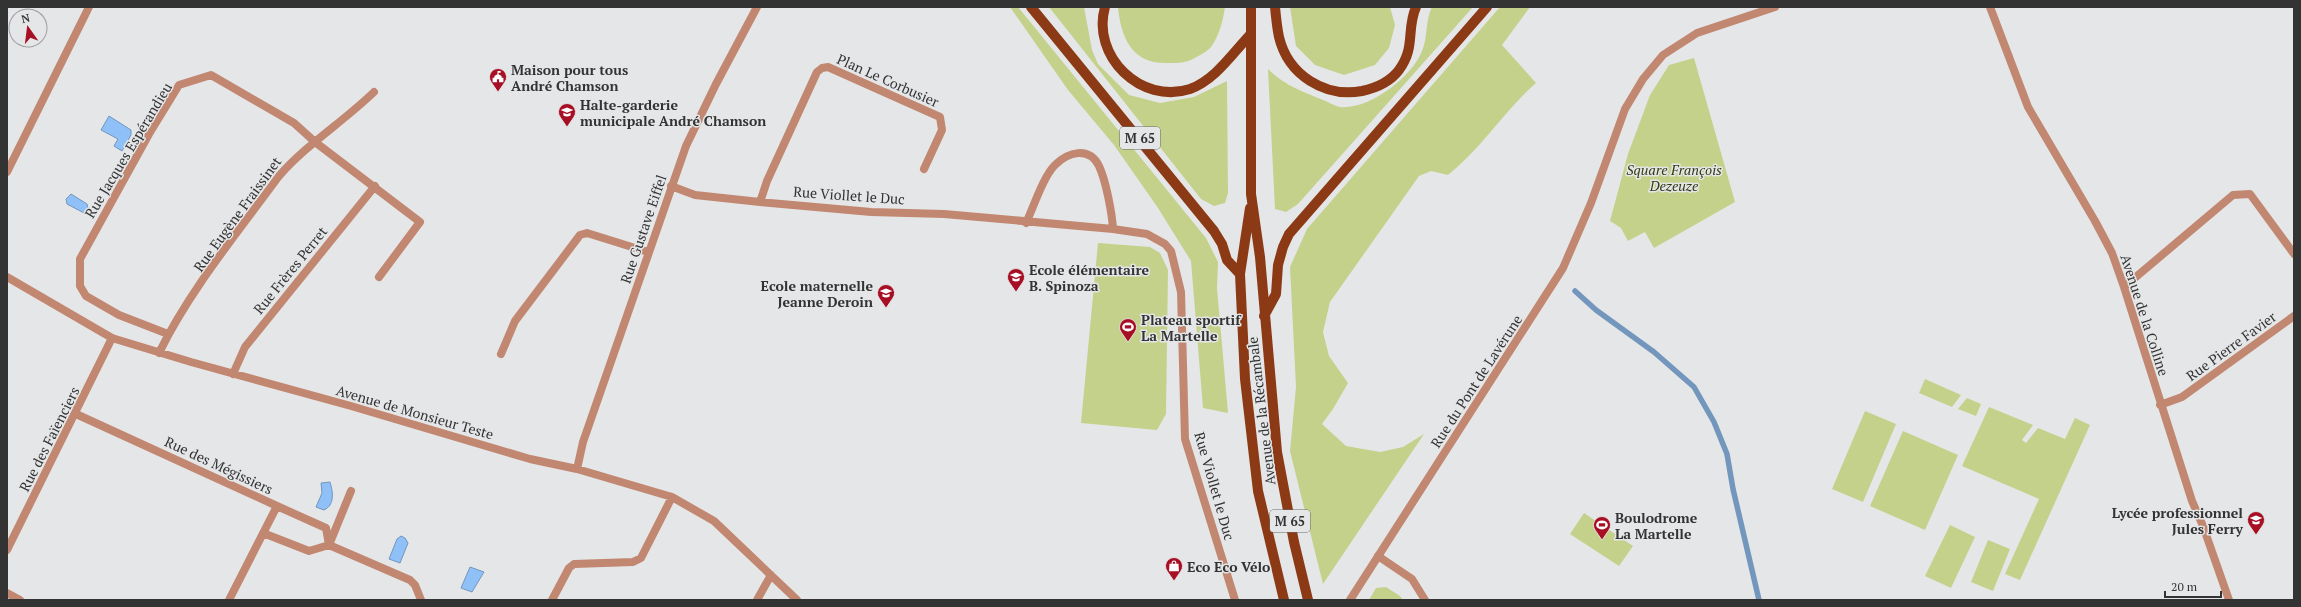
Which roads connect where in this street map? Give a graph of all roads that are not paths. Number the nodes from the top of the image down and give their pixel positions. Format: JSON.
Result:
{"nodes":[{"id":1,"x":89,"y":7,"type":"edge"},
{"id":2,"x":757,"y":7,"type":"edge"},
{"id":3,"x":1031,"y":7,"type":"edge"},
{"id":4,"x":1105,"y":7,"type":"edge"},
{"id":5,"x":1251,"y":7,"type":"edge"},
{"id":6,"x":1275,"y":7,"type":"edge"},
{"id":7,"x":1487,"y":7,"type":"edge"},
{"id":8,"x":1775,"y":7,"type":"edge"},
{"id":9,"x":1990,"y":7,"type":"edge"},
{"id":10,"x":1412,"y":10,"type":"edge"},
{"id":11,"x":1250,"y":35,"type":"junction"},
{"id":12,"x":374,"y":92,"type":"dead end"},
{"id":13,"x":315,"y":142,"type":"junction"},
{"id":14,"x":924,"y":170,"type":"dead end"},
{"id":15,"x":7,"y":172,"type":"edge"},
{"id":16,"x":374,"y":186,"type":"junction"},
{"id":17,"x":672,"y":186,"type":"junction"},
{"id":18,"x":1251,"y":194,"type":"junction"},
{"id":19,"x":760,"y":202,"type":"junction"},
{"id":20,"x":1026,"y":223,"type":"junction"},
{"id":21,"x":1113,"y":229,"type":"junction"},
{"id":22,"x":648,"y":252,"type":"junction"},
{"id":23,"x":2294,"y":254,"type":"edge"},
{"id":24,"x":1240,"y":274,"type":"junction"},
{"id":25,"x":7,"y":277,"type":"edge"},
{"id":26,"x":379,"y":277,"type":"dead end"},
{"id":27,"x":2124,"y":287,"type":"junction"},
{"id":28,"x":1264,"y":316,"type":"junction"},
{"id":29,"x":2294,"y":316,"type":"edge"},
{"id":30,"x":168,"y":334,"type":"junction"},
{"id":31,"x":112,"y":338,"type":"junction"},
{"id":32,"x":159,"y":353,"type":"junction"},
{"id":33,"x":501,"y":354,"type":"dead end"},
{"id":34,"x":233,"y":374,"type":"junction"},
{"id":35,"x":2160,"y":405,"type":"junction"},
{"id":36,"x":76,"y":414,"type":"junction"},
{"id":37,"x":576,"y":469,"type":"junction"},
{"id":38,"x":351,"y":491,"type":"dead end"},
{"id":39,"x":672,"y":497,"type":"junction"},
{"id":40,"x":277,"y":506,"type":"junction"},
{"id":41,"x":263,"y":533,"type":"junction"},
{"id":42,"x":329,"y":544,"type":"junction"},
{"id":43,"x":7,"y":550,"type":"edge"},
{"id":44,"x":1378,"y":556,"type":"junction"},
{"id":45,"x":772,"y":575,"type":"junction"},
{"id":46,"x":7,"y":593,"type":"edge"},
{"id":47,"x":20,"y":600,"type":"edge"},
{"id":48,"x":229,"y":600,"type":"edge"},
{"id":49,"x":421,"y":600,"type":"edge"},
{"id":50,"x":552,"y":600,"type":"edge"},
{"id":51,"x":757,"y":600,"type":"edge"},
{"id":52,"x":797,"y":600,"type":"edge"},
{"id":53,"x":1235,"y":600,"type":"edge"},
{"id":54,"x":1284,"y":600,"type":"edge"},
{"id":55,"x":1308,"y":600,"type":"edge"},
{"id":56,"x":1350,"y":600,"type":"edge"},
{"id":57,"x":1426,"y":600,"type":"edge"},
{"id":58,"x":2230,"y":600,"type":"edge"}],
"edges":[{"from":1,"to":15,"type":"street"},
{"from":2,"to":17,"type":"street","name":"Rue Gustave Eiffel"},
{"from":3,"to":24,"type":"main road","number":"M 65"},
{"from":4,"to":11,"type":"main road"},
{"from":5,"to":11,"type":"main road","name":"Avenue de la Récambale"},
{"from":6,"to":10,"type":"main road"},
{"from":7,"to":28,"type":"main road"},
{"from":8,"to":44,"type":"street","name":"Rue du Pont de Lavérune"},
{"from":9,"to":27,"type":"street","name":"Avenue de la Colline"},
{"from":11,"to":18,"type":"main road","name":"Avenue de la Récambale"},
{"from":12,"to":13,"type":"street","name":"Rue Eugène Fraissinet"},
{"from":13,"to":16,"type":"street","name":"Rue Jacques Espérandieu"},
{"from":13,"to":30,"type":"street","name":"Rue Eugène Fraissinet"},
{"from":13,"to":30,"type":"street","name":"Rue Jacques Espérandieu"},
{"from":14,"to":19,"type":"street","name":"Plan Le Corbusier"},
{"from":16,"to":26,"type":"street","name":"Rue Jacques Espérandieu"},
{"from":16,"to":34,"type":"street","name":"Rue Frères Perret"},
{"from":17,"to":19,"type":"street","name":"Rue Viollet le Duc"},
{"from":17,"to":22,"type":"street","name":"Rue Gustave Eiffel"},
{"from":18,"to":24,"type":"main road","name":"Avenue de la Récambale"},
{"from":18,"to":28,"type":"main road","name":"Avenue de la Récambale","number":"M 65"},
{"from":19,"to":20,"type":"street","name":"Rue Viollet le Duc"},
{"from":20,"to":21,"type":"street","name":"Rue Viollet le Duc"},
{"from":20,"to":21,"type":"street"},
{"from":21,"to":53,"type":"street","name":"Rue Viollet le Duc"},
{"from":22,"to":33,"type":"street"},
{"from":22,"to":37,"type":"street","name":"Rue Gustave Eiffel"},
{"from":23,"to":27,"type":"street"},
{"from":24,"to":54,"type":"main road","name":"Avenue de la Récambale","number":"M 65"},
{"from":25,"to":31,"type":"street","name":"Avenue de Monsieur Teste"},
{"from":27,"to":35,"type":"street","name":"Avenue de la Colline"},
{"from":28,"to":55,"type":"main road","name":"Avenue de la Récambale","number":"M 65"},
{"from":29,"to":35,"type":"street","name":"Rue Pierre Favier"},
{"from":30,"to":32,"type":"street","name":"Rue Eugène Fraissinet"},
{"from":31,"to":32,"type":"street","name":"Avenue de Monsieur Teste"},
{"from":31,"to":36,"type":"street","name":"Rue des Faïenciers"},
{"from":32,"to":34,"type":"street","name":"Avenue de Monsieur Teste"},
{"from":34,"to":37,"type":"street","name":"Avenue de Monsieur Teste"},
{"from":35,"to":58,"type":"street","name":"Avenue de la Colline"},
{"from":36,"to":40,"type":"street","name":"Rue des Mégissiers"},
{"from":36,"to":43,"type":"street","name":"Rue des Faïenciers"},
{"from":37,"to":39,"type":"street","name":"Avenue de Monsieur Teste"},
{"from":38,"to":42,"type":"street"},
{"from":39,"to":45,"type":"street","name":"Avenue de Monsieur Teste"},
{"from":39,"to":50,"type":"street"},
{"from":40,"to":41,"type":"street","name":"Rue des Mégissiers"},
{"from":40,"to":42,"type":"street"},
{"from":41,"to":42,"type":"street"},
{"from":41,"to":48,"type":"street","name":"Rue des Mégissiers"},
{"from":42,"to":49,"type":"street"},
{"from":44,"to":56,"type":"street","name":"Rue du Pont de Lavérune"},
{"from":44,"to":57,"type":"street"},
{"from":45,"to":51,"type":"street"},
{"from":45,"to":52,"type":"street","name":"Avenue de Monsieur Teste"},
{"from":46,"to":47,"type":"street"}]}
